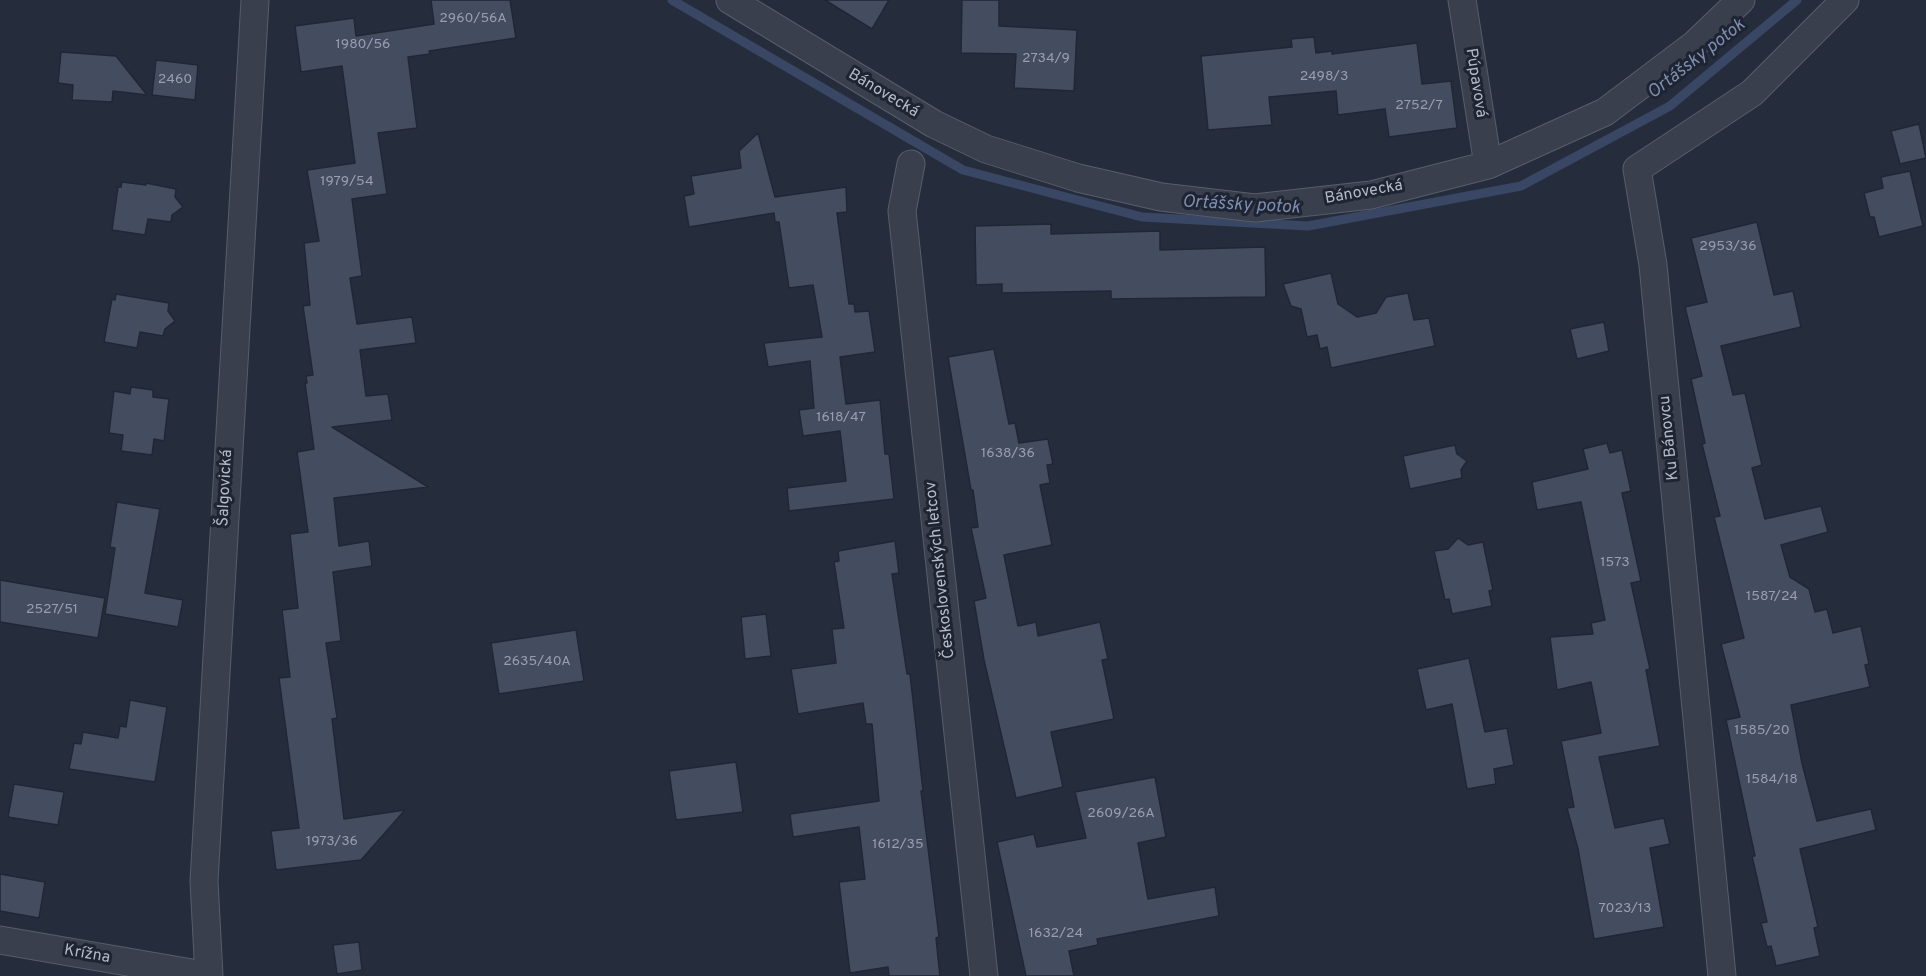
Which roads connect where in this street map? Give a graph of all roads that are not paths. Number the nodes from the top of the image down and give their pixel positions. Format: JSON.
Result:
{"nodes":[{"id":1,"x":255,"y":0,"type":"edge"},
{"id":2,"x":1462,"y":0,"type":"edge"},
{"id":3,"x":1741,"y":0,"type":"edge"},
{"id":4,"x":1845,"y":0,"type":"edge"},
{"id":5,"x":742,"y":3,"type":"edge"},
{"id":6,"x":911,"y":164,"type":"dead end"},
{"id":7,"x":1488,"y":165,"type":"junction"},
{"id":8,"x":0,"y":940,"type":"edge"},
{"id":9,"x":209,"y":976,"type":"edge"},
{"id":10,"x":984,"y":976,"type":"edge"},
{"id":11,"x":1722,"y":976,"type":"edge"}],
"edges":[{"from":1,"to":9,"type":"street","name":"Šalgovická"},
{"from":2,"to":7,"type":"street","name":"Púpavová"},
{"from":3,"to":7,"type":"street","name":"Bánovecká"},
{"from":4,"to":11,"type":"street","name":"Ku Bánovcu"},
{"from":5,"to":7,"type":"street","name":"Bánovecká"},
{"from":6,"to":10,"type":"street","name":"Československých letcov"},
{"from":8,"to":9,"type":"street","name":"Krížna"}]}
